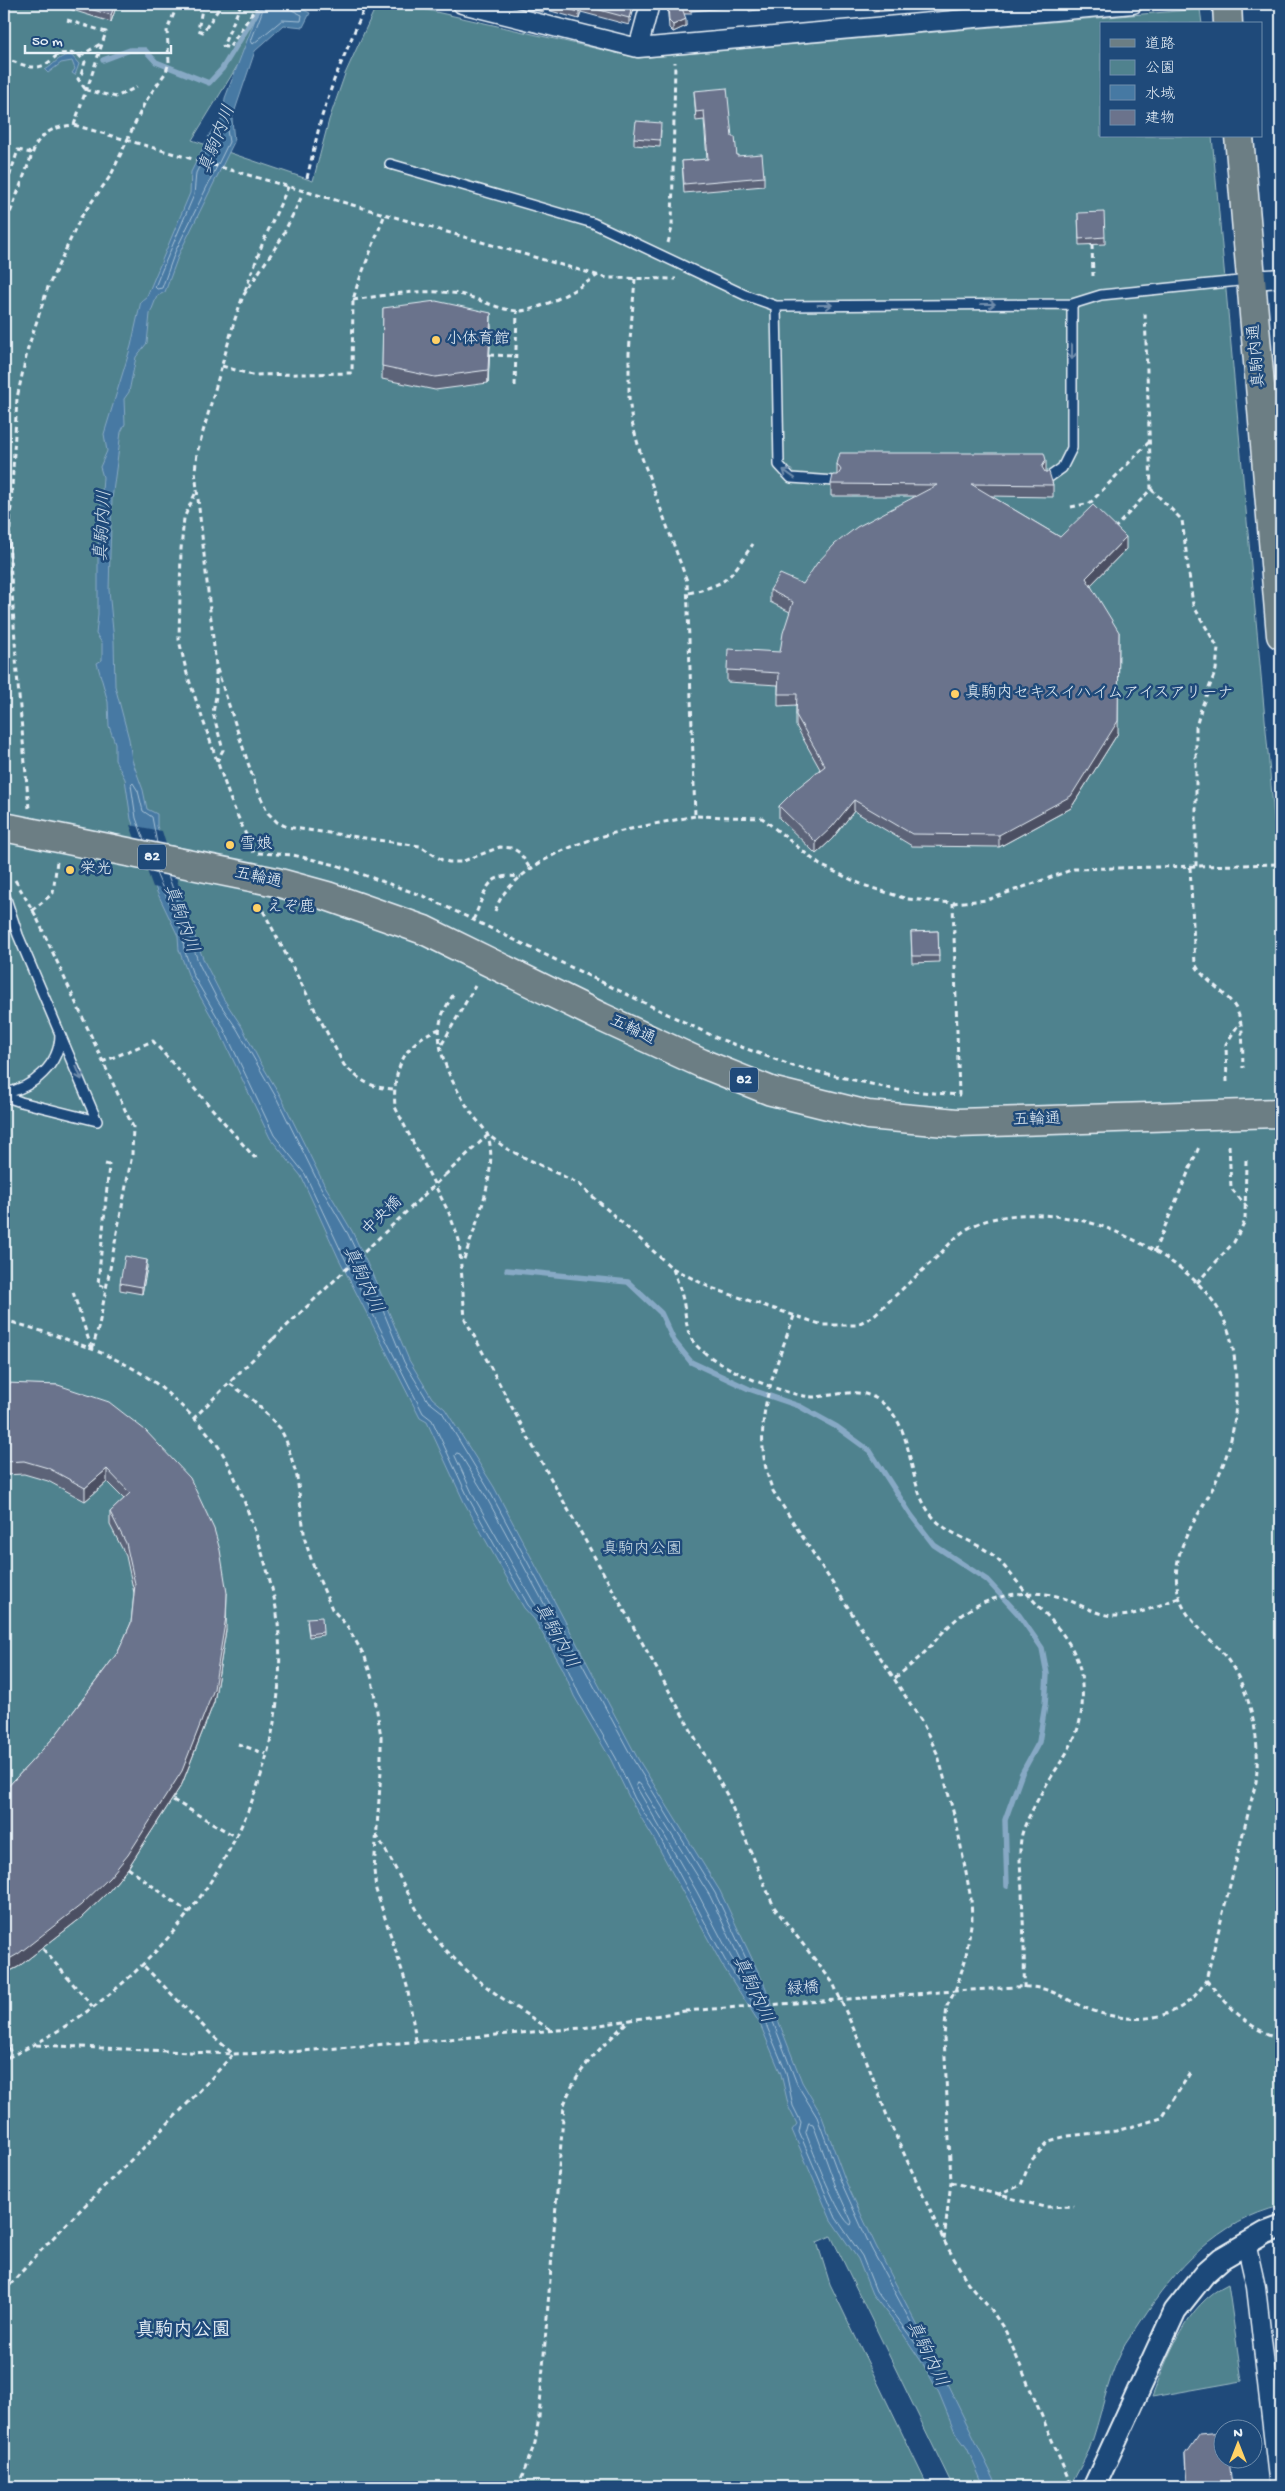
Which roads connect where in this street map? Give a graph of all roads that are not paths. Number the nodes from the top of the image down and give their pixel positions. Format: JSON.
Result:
{"nodes":[{"id":1,"x":462,"y":4,"type":"edge"},
{"id":2,"x":650,"y":4,"type":"edge"},
{"id":3,"x":1133,"y":4,"type":"edge"},
{"id":4,"x":1227,"y":4,"type":"edge"},
{"id":5,"x":1093,"y":5,"type":"edge"},
{"id":6,"x":1228,"y":22,"type":"edge"},
{"id":7,"x":638,"y":48,"type":"junction"},
{"id":8,"x":1239,"y":138,"type":"edge"},
{"id":9,"x":390,"y":164,"type":"dead end"},
{"id":10,"x":1281,"y":278,"type":"edge"},
{"id":11,"x":1252,"y":280,"type":"junction"},
{"id":12,"x":1072,"y":304,"type":"junction"},
{"id":13,"x":776,"y":306,"type":"junction"},
{"id":14,"x":1048,"y":478,"type":"edge"},
{"id":15,"x":835,"y":481,"type":"edge"},
{"id":16,"x":1281,"y":635,"type":"edge"},
{"id":17,"x":4,"y":827,"type":"edge"},
{"id":18,"x":4,"y":893,"type":"edge"},
{"id":19,"x":60,"y":1028,"type":"junction"},
{"id":20,"x":4,"y":1094,"type":"edge"},
{"id":21,"x":1281,"y":1113,"type":"edge"},
{"id":22,"x":1281,"y":2227,"type":"edge"},
{"id":23,"x":1246,"y":2242,"type":"junction"},
{"id":24,"x":1094,"y":2487,"type":"edge"},
{"id":25,"x":1279,"y":2487,"type":"edge"}],
"edges":[{"from":1,"to":7,"type":"street"},
{"from":2,"to":7,"type":"street"},
{"from":3,"to":5,"type":"street"},
{"from":4,"to":6,"type":"main road"},
{"from":5,"to":7,"type":"street"},
{"from":8,"to":11,"type":"main road","name":"真駒内通"},
{"from":9,"to":13,"type":"lane"},
{"from":10,"to":11,"type":"street"},
{"from":11,"to":12,"type":"lane"},
{"from":11,"to":16,"type":"main road","name":"真駒内通"},
{"from":13,"to":12,"type":"lane","one_way":true},
{"from":12,"to":14,"type":"lane","one_way":true},
{"from":15,"to":13,"type":"lane","one_way":true},
{"from":17,"to":21,"type":"main road","name":"五輪通","number":"82"},
{"from":18,"to":19,"type":"lane"},
{"from":19,"to":20,"type":"lane"},
{"from":19,"to":20,"type":"lane","one_way":true},
{"from":22,"to":23,"type":"street"},
{"from":23,"to":24,"type":"street"},
{"from":23,"to":25,"type":"street"}]}
